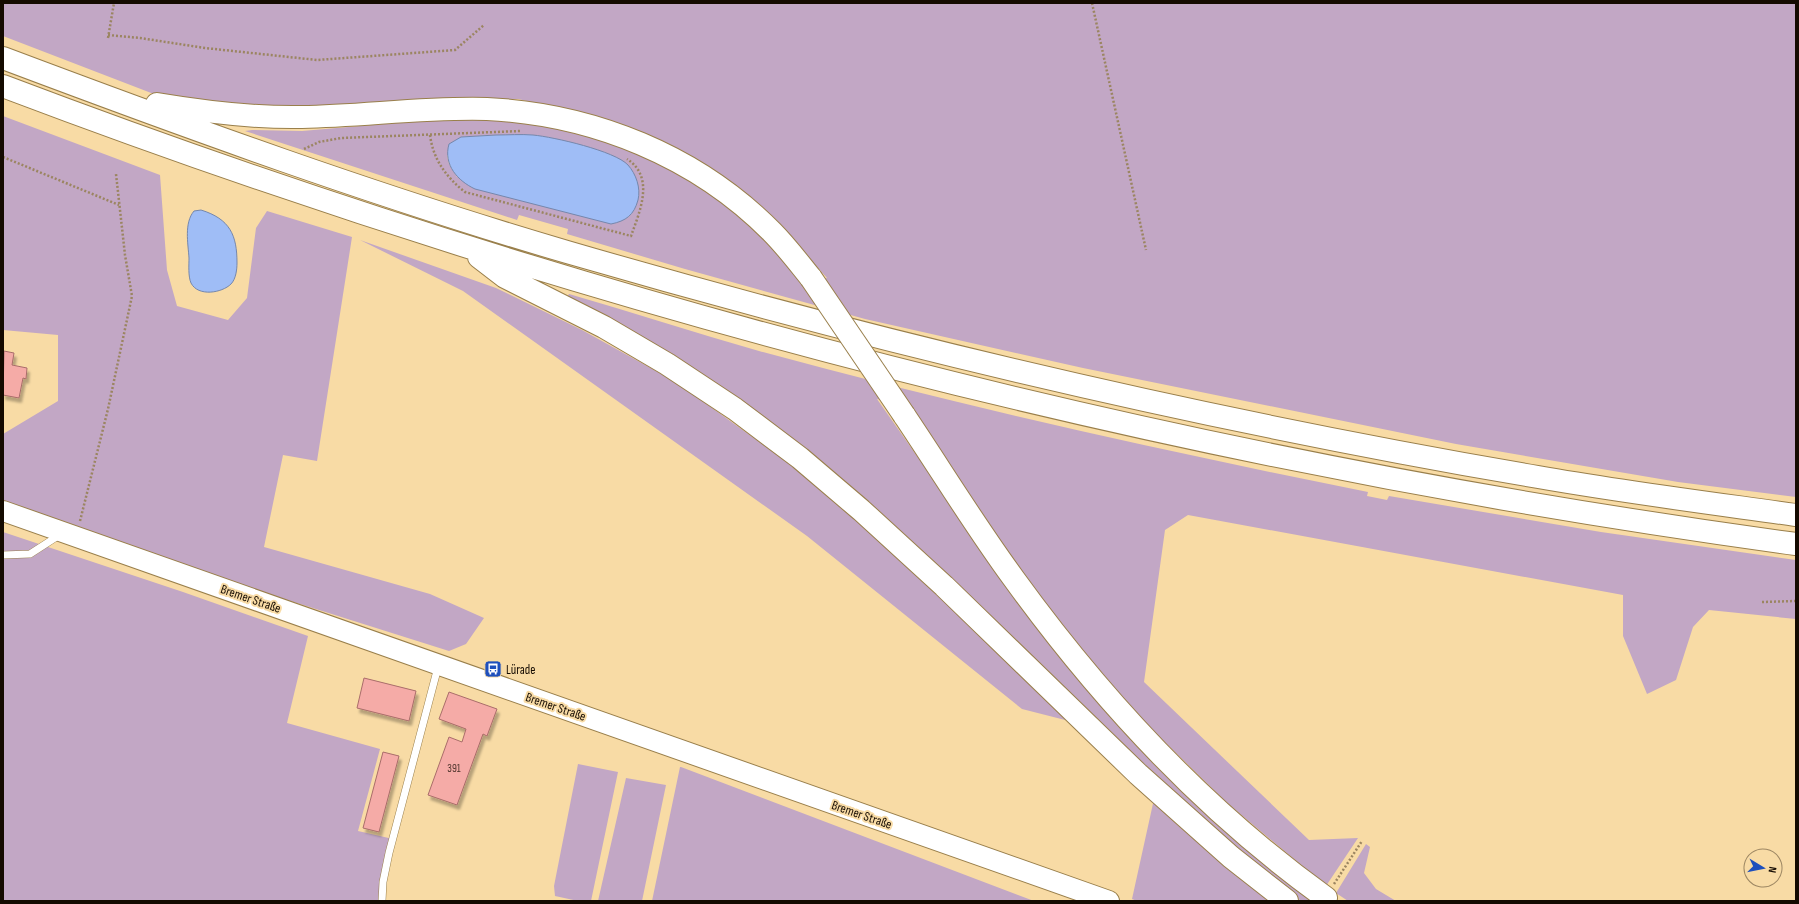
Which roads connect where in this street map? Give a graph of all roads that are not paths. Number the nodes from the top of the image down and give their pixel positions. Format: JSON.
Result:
{"nodes":[{"id":1,"x":3,"y":58,"type":"edge"},
{"id":2,"x":3,"y":86,"type":"edge"},
{"id":3,"x":95,"y":92,"type":"junction"},
{"id":4,"x":468,"y":249,"type":"junction"},
{"id":5,"x":3,"y":511,"type":"edge"},
{"id":6,"x":1796,"y":515,"type":"edge"},
{"id":7,"x":70,"y":535,"type":"junction"},
{"id":8,"x":1796,"y":544,"type":"edge"},
{"id":9,"x":3,"y":555,"type":"edge"},
{"id":10,"x":438,"y":665,"type":"junction"},
{"id":11,"x":1279,"y":897,"type":"edge"},
{"id":12,"x":1325,"y":900,"type":"edge"},
{"id":13,"x":382,"y":901,"type":"edge"},
{"id":14,"x":1109,"y":901,"type":"edge"}],
"edges":[{"from":1,"to":3,"type":"highway"},
{"from":2,"to":4,"type":"highway"},
{"from":3,"to":6,"type":"highway"},
{"from":3,"to":12,"type":"highway","bridge":true},
{"from":4,"to":8,"type":"highway"},
{"from":4,"to":11,"type":"highway"},
{"from":5,"to":7,"type":"main road","name":"Bremer Straße"},
{"from":7,"to":9,"type":"lane"},
{"from":7,"to":10,"type":"main road","name":"Bremer Straße"},
{"from":10,"to":13,"type":"lane"},
{"from":10,"to":14,"type":"main road","name":"Bremer Straße"}]}
